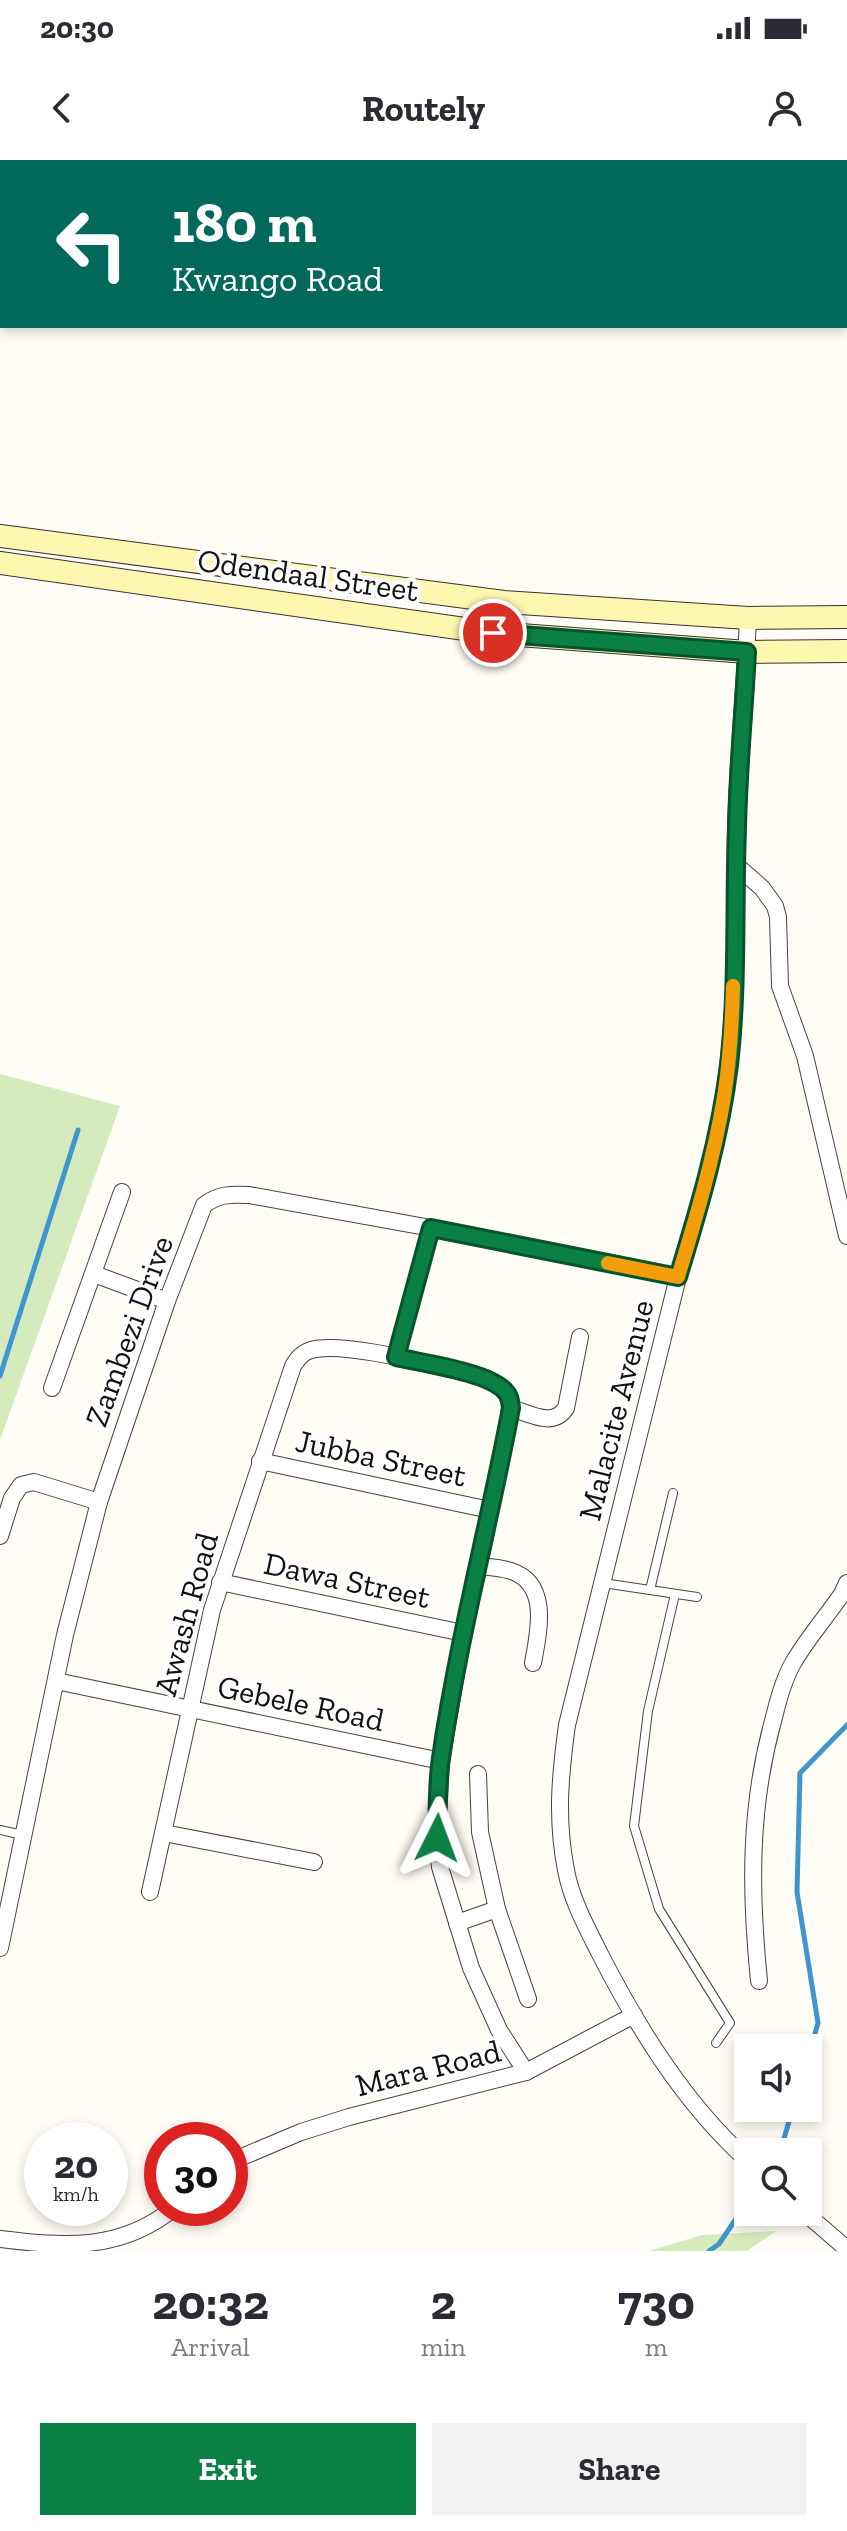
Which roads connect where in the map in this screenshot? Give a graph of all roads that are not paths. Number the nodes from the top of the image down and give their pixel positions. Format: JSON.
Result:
{"nodes":[{"id":1,"x":0,"y":536,"type":"edge"},
{"id":2,"x":0,"y":563,"type":"edge"},
{"id":3,"x":847,"y":617,"type":"edge"},
{"id":4,"x":748,"y":618,"type":"junction"},
{"id":5,"x":847,"y":651,"type":"edge"},
{"id":6,"x":747,"y":652,"type":"junction"},
{"id":7,"x":736,"y":865,"type":"junction"},
{"id":8,"x":122,"y":1192,"type":"dead end"},
{"id":9,"x":431,"y":1228,"type":"junction"},
{"id":10,"x":847,"y":1236,"type":"edge"},
{"id":11,"x":94,"y":1274,"type":"junction"},
{"id":12,"x":678,"y":1277,"type":"junction"},
{"id":13,"x":167,"y":1301,"type":"junction"},
{"id":14,"x":580,"y":1337,"type":"dead end"},
{"id":15,"x":396,"y":1357,"type":"junction"},
{"id":16,"x":52,"y":1388,"type":"dead end"},
{"id":17,"x":511,"y":1408,"type":"junction"},
{"id":18,"x":260,"y":1461,"type":"junction"},
{"id":19,"x":673,"y":1493,"type":"dead end"},
{"id":20,"x":99,"y":1502,"type":"junction"},
{"id":21,"x":490,"y":1510,"type":"junction"},
{"id":22,"x":0,"y":1536,"type":"edge"},
{"id":23,"x":479,"y":1566,"type":"junction"},
{"id":24,"x":220,"y":1582,"type":"junction"},
{"id":25,"x":603,"y":1583,"type":"junction"},
{"id":26,"x":847,"y":1583,"type":"edge"},
{"id":27,"x":650,"y":1590,"type":"junction"},
{"id":28,"x":675,"y":1594,"type":"junction"},
{"id":29,"x":697,"y":1597,"type":"dead end"},
{"id":30,"x":463,"y":1633,"type":"junction"},
{"id":31,"x":533,"y":1663,"type":"dead end"},
{"id":32,"x":56,"y":1681,"type":"junction"},
{"id":33,"x":189,"y":1708,"type":"junction"},
{"id":34,"x":441,"y":1761,"type":"junction"},
{"id":35,"x":478,"y":1774,"type":"dead end"},
{"id":36,"x":0,"y":1830,"type":"edge"},
{"id":37,"x":164,"y":1833,"type":"junction"},
{"id":38,"x":24,"y":1835,"type":"junction"},
{"id":39,"x":314,"y":1862,"type":"dead end"},
{"id":40,"x":150,"y":1892,"type":"dead end"},
{"id":41,"x":497,"y":1909,"type":"junction"},
{"id":42,"x":457,"y":1923,"type":"junction"},
{"id":43,"x":0,"y":1948,"type":"edge"},
{"id":44,"x":759,"y":1981,"type":"dead end"},
{"id":45,"x":528,"y":1999,"type":"dead end"},
{"id":46,"x":634,"y":2015,"type":"junction"},
{"id":47,"x":716,"y":2043,"type":"dead end"},
{"id":48,"x":526,"y":2072,"type":"junction"},
{"id":49,"x":734,"y":2149,"type":"edge"},
{"id":50,"x":248,"y":2154,"type":"edge"},
{"id":51,"x":149,"y":2226,"type":"edge"},
{"id":52,"x":819,"y":2226,"type":"edge"},
{"id":53,"x":0,"y":2239,"type":"edge"},
{"id":54,"x":847,"y":2249,"type":"edge"}],
"edges":[{"from":1,"to":4,"type":"street","name":"Odendaal Street"},
{"from":2,"to":6,"type":"street","name":"Odendaal Street"},
{"from":3,"to":4,"type":"street","name":"Odendaal Street"},
{"from":4,"to":6,"type":"street","name":"Malacite Avenue"},
{"from":5,"to":6,"type":"street","name":"Odendaal Street"},
{"from":6,"to":7,"type":"street","name":"Malacite Avenue"},
{"from":7,"to":10,"type":"street"},
{"from":7,"to":12,"type":"street","name":"Malacite Avenue"},
{"from":8,"to":11,"type":"street"},
{"from":9,"to":12,"type":"street","name":"Zambezi Drive"},
{"from":9,"to":13,"type":"street","name":"Zambezi Drive"},
{"from":9,"to":15,"type":"street"},
{"from":11,"to":13,"type":"street"},
{"from":11,"to":16,"type":"street"},
{"from":12,"to":25,"type":"street","name":"Malacite Avenue"},
{"from":13,"to":20,"type":"street","name":"Zambezi Drive"},
{"from":14,"to":17,"type":"street"},
{"from":15,"to":17,"type":"street"},
{"from":15,"to":18,"type":"street","name":"Awash Road"},
{"from":17,"to":21,"type":"street"},
{"from":18,"to":21,"type":"street","name":"Jubba Street"},
{"from":18,"to":24,"type":"street","name":"Awash Road"},
{"from":19,"to":27,"type":"lane"},
{"from":20,"to":22,"type":"street"},
{"from":20,"to":32,"type":"street","name":"Zambezi Drive"},
{"from":21,"to":23,"type":"street"},
{"from":23,"to":30,"type":"street"},
{"from":23,"to":31,"type":"street"},
{"from":24,"to":30,"type":"street","name":"Dawa Street"},
{"from":24,"to":33,"type":"street","name":"Awash Road"},
{"from":25,"to":27,"type":"lane"},
{"from":25,"to":46,"type":"street","name":"Malacite Avenue"},
{"from":26,"to":44,"type":"street"},
{"from":27,"to":28,"type":"lane"},
{"from":28,"to":29,"type":"lane"},
{"from":28,"to":47,"type":"lane"},
{"from":30,"to":34,"type":"street"},
{"from":32,"to":33,"type":"street","name":"Gebele Road"},
{"from":32,"to":38,"type":"street","name":"Zambezi Drive"},
{"from":33,"to":34,"type":"street","name":"Gebele Road"},
{"from":33,"to":37,"type":"street","name":"Awash Road"},
{"from":34,"to":42,"type":"street"},
{"from":35,"to":41,"type":"street"},
{"from":36,"to":38,"type":"lane"},
{"from":37,"to":39,"type":"street"},
{"from":37,"to":40,"type":"street","name":"Awash Road"},
{"from":38,"to":43,"type":"street","name":"Zambezi Drive"},
{"from":41,"to":42,"type":"street"},
{"from":41,"to":45,"type":"street"},
{"from":42,"to":48,"type":"street"},
{"from":46,"to":48,"type":"street","name":"Mara Road"},
{"from":46,"to":49,"type":"street","name":"Malacite Avenue"},
{"from":48,"to":50,"type":"street","name":"Mara Road"},
{"from":51,"to":53,"type":"street"},
{"from":52,"to":54,"type":"street"}]}
